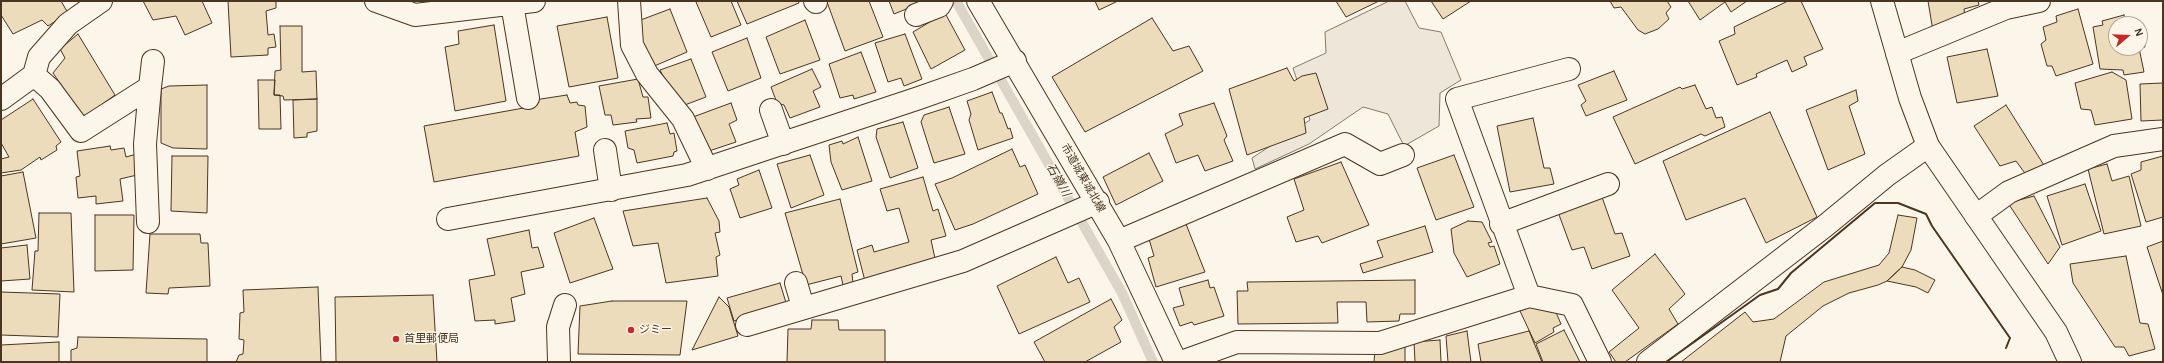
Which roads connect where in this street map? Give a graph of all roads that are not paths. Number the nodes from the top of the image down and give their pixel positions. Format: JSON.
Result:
{"nodes":[{"id":1,"x":101,"y":1,"type":"edge"},
{"id":2,"x":376,"y":1,"type":"edge"},
{"id":3,"x":534,"y":1,"type":"edge"},
{"id":4,"x":629,"y":1,"type":"edge"},
{"id":5,"x":942,"y":1,"type":"edge"},
{"id":6,"x":978,"y":1,"type":"edge"},
{"id":7,"x":1882,"y":1,"type":"edge"},
{"id":8,"x":2039,"y":1,"type":"edge"},
{"id":9,"x":512,"y":4,"type":"junction"},
{"id":10,"x":916,"y":15,"type":"dead end"},
{"id":11,"x":1897,"y":53,"type":"junction"},
{"id":12,"x":153,"y":61,"type":"dead end"},
{"id":13,"x":1012,"y":63,"type":"junction"},
{"id":14,"x":1568,"y":69,"type":"dead end"},
{"id":15,"x":34,"y":75,"type":"junction"},
{"id":16,"x":150,"y":87,"type":"junction"},
{"id":17,"x":528,"y":98,"type":"dead end"},
{"id":18,"x":1,"y":99,"type":"edge"},
{"id":19,"x":771,"y":110,"type":"dead end"},
{"id":20,"x":2163,"y":139,"type":"edge"},
{"id":21,"x":783,"y":144,"type":"junction"},
{"id":22,"x":1928,"y":146,"type":"junction"},
{"id":23,"x":605,"y":150,"type":"dead end"},
{"id":24,"x":1403,"y":155,"type":"dead end"},
{"id":25,"x":707,"y":169,"type":"junction"},
{"id":26,"x":1608,"y":184,"type":"dead end"},
{"id":27,"x":611,"y":190,"type":"junction"},
{"id":28,"x":1084,"y":209,"type":"junction"},
{"id":29,"x":1976,"y":216,"type":"junction"},
{"id":30,"x":448,"y":219,"type":"dead end"},
{"id":31,"x":148,"y":222,"type":"dead end"},
{"id":32,"x":1501,"y":224,"type":"junction"},
{"id":33,"x":1119,"y":241,"type":"junction"},
{"id":34,"x":796,"y":283,"type":"dead end"},
{"id":35,"x":1529,"y":296,"type":"junction"},
{"id":36,"x":565,"y":305,"type":"dead end"},
{"id":37,"x":803,"y":307,"type":"junction"},
{"id":38,"x":747,"y":324,"type":"dead end"},
{"id":39,"x":560,"y":362,"type":"edge"},
{"id":40,"x":1176,"y":362,"type":"edge"},
{"id":41,"x":1181,"y":362,"type":"edge"},
{"id":42,"x":1600,"y":362,"type":"edge"},
{"id":43,"x":1648,"y":362,"type":"edge"},
{"id":44,"x":2070,"y":362,"type":"edge"}],
"edges":[{"from":1,"to":15,"type":"street"},
{"from":2,"to":9,"type":"street"},
{"from":3,"to":9,"type":"street"},
{"from":4,"to":25,"type":"street"},
{"from":5,"to":10,"type":"street"},
{"from":6,"to":13,"type":"street","name":"市道城東城北線"},
{"from":7,"to":11,"type":"street"},
{"from":8,"to":11,"type":"street"},
{"from":9,"to":17,"type":"street"},
{"from":11,"to":22,"type":"street"},
{"from":12,"to":16,"type":"street"},
{"from":13,"to":21,"type":"street"},
{"from":13,"to":28,"type":"street","name":"市道城東城北線"},
{"from":14,"to":32,"type":"street"},
{"from":15,"to":16,"type":"street"},
{"from":15,"to":18,"type":"street"},
{"from":16,"to":31,"type":"street"},
{"from":19,"to":21,"type":"street"},
{"from":20,"to":29,"type":"street"},
{"from":21,"to":25,"type":"street"},
{"from":22,"to":29,"type":"street"},
{"from":22,"to":43,"type":"street"},
{"from":23,"to":27,"type":"street"},
{"from":24,"to":33,"type":"street"},
{"from":25,"to":27,"type":"street"},
{"from":26,"to":32,"type":"street"},
{"from":27,"to":30,"type":"street"},
{"from":28,"to":33,"type":"street","name":"市道城東城北線"},
{"from":28,"to":37,"type":"street"},
{"from":29,"to":44,"type":"street"},
{"from":32,"to":35,"type":"street"},
{"from":33,"to":40,"type":"street","name":"市道城東城北線"},
{"from":34,"to":37,"type":"street"},
{"from":35,"to":41,"type":"street"},
{"from":35,"to":42,"type":"street"},
{"from":36,"to":39,"type":"street"},
{"from":37,"to":38,"type":"street"}]}
